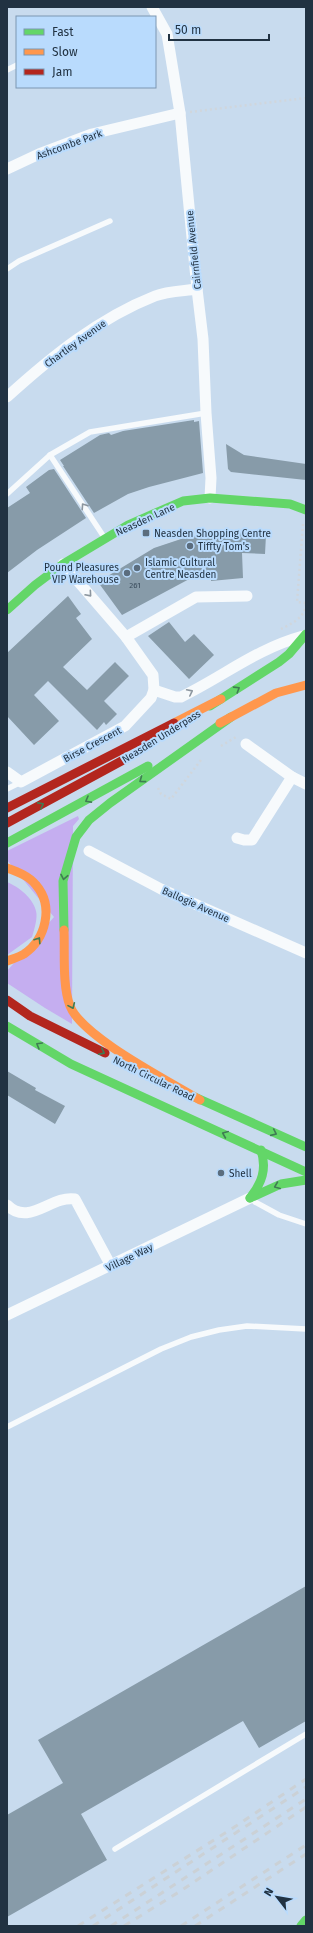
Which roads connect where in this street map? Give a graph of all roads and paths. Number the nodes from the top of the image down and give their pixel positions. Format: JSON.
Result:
{"nodes":[{"id":1,"x":152,"y":7,"type":"edge"},
{"id":2,"x":16,"y":66,"type":"edge"},
{"id":3,"x":7,"y":70,"type":"edge"},
{"id":4,"x":306,"y":98,"type":"edge"},
{"id":5,"x":180,"y":113,"type":"junction"},
{"id":6,"x":7,"y":169,"type":"edge"},
{"id":7,"x":110,"y":221,"type":"dead end"},
{"id":8,"x":7,"y":269,"type":"edge"},
{"id":9,"x":197,"y":289,"type":"junction"},
{"id":10,"x":7,"y":397,"type":"edge"},
{"id":11,"x":206,"y":413,"type":"junction"},
{"id":12,"x":50,"y":455,"type":"junction"},
{"id":13,"x":7,"y":494,"type":"edge"},
{"id":14,"x":210,"y":498,"type":"junction"},
{"id":15,"x":306,"y":510,"type":"edge"},
{"id":16,"x":303,"y":528,"type":"dead end"},
{"id":17,"x":106,"y":539,"type":"junction"},
{"id":18,"x":63,"y":564,"type":"junction"},
{"id":19,"x":247,"y":596,"type":"dead end"},
{"id":20,"x":306,"y":603,"type":"edge"},
{"id":21,"x":7,"y":610,"type":"edge"},
{"id":22,"x":306,"y":635,"type":"edge"},
{"id":23,"x":126,"y":637,"type":"junction"},
{"id":24,"x":306,"y":685,"type":"edge"},
{"id":25,"x":154,"y":690,"type":"junction"},
{"id":26,"x":221,"y":699,"type":"junction"},
{"id":27,"x":231,"y":717,"type":"junction"},
{"id":28,"x":246,"y":744,"type":"joint"},
{"id":29,"x":218,"y":748,"type":"dead end"},
{"id":30,"x":206,"y":756,"type":"dead end"},
{"id":31,"x":7,"y":772,"type":"edge"},
{"id":32,"x":292,"y":776,"type":"junction"},
{"id":33,"x":21,"y":782,"type":"junction"},
{"id":34,"x":306,"y":784,"type":"edge"},
{"id":35,"x":7,"y":789,"type":"edge"},
{"id":36,"x":161,"y":794,"type":"dead end"},
{"id":37,"x":7,"y":808,"type":"edge"},
{"id":38,"x":7,"y":824,"type":"edge"},
{"id":39,"x":237,"y":838,"type":"dead end"},
{"id":40,"x":7,"y":843,"type":"edge"},
{"id":41,"x":89,"y":850,"type":"dead end"},
{"id":42,"x":7,"y":868,"type":"edge"},
{"id":43,"x":306,"y":953,"type":"edge"},
{"id":44,"x":7,"y":961,"type":"edge"},
{"id":45,"x":7,"y":1000,"type":"edge"},
{"id":46,"x":7,"y":1026,"type":"edge"},
{"id":47,"x":200,"y":1100,"type":"junction"},
{"id":48,"x":306,"y":1147,"type":"edge"},
{"id":49,"x":261,"y":1150,"type":"junction"},
{"id":50,"x":306,"y":1172,"type":"edge"},
{"id":51,"x":306,"y":1180,"type":"edge"},
{"id":52,"x":250,"y":1198,"type":"junction"},
{"id":53,"x":7,"y":1205,"type":"edge"},
{"id":54,"x":306,"y":1224,"type":"edge"},
{"id":55,"x":111,"y":1266,"type":"junction"},
{"id":56,"x":7,"y":1315,"type":"edge"},
{"id":57,"x":306,"y":1329,"type":"edge"},
{"id":58,"x":7,"y":1427,"type":"edge"},
{"id":59,"x":306,"y":1734,"type":"edge"},
{"id":60,"x":115,"y":1849,"type":"dead end"},
{"id":61,"x":306,"y":1920,"type":"edge"},
{"id":62,"x":301,"y":1926,"type":"edge"}],
"edges":[{"from":1,"to":5,"type":"street","name":"Cairnfield Avenue"},
{"from":2,"to":3,"type":"lane"},
{"from":4,"to":5,"type":"path"},
{"from":5,"to":6,"type":"street","name":"Ashcombe Park"},
{"from":5,"to":9,"type":"street","name":"Cairnfield Avenue"},
{"from":7,"to":8,"type":"lane"},
{"from":9,"to":10,"type":"street","name":"Chartley Avenue"},
{"from":9,"to":11,"type":"street","name":"Cairnfield Avenue"},
{"from":11,"to":12,"type":"lane"},
{"from":11,"to":14,"type":"street","name":"Cairnfield Avenue"},
{"from":12,"to":13,"type":"lane"},
{"from":17,"to":12,"type":"lane","one_way":true},
{"from":14,"to":15,"type":"main road","name":"Neasden Lane"},
{"from":14,"to":17,"type":"main road","name":"Neasden Lane"},
{"from":16,"to":20,"type":"path"},
{"from":17,"to":18,"type":"main road","name":"Neasden Lane"},
{"from":18,"to":21,"type":"main road","name":"Neasden Lane"},
{"from":18,"to":23,"type":"street","one_way":true},
{"from":19,"to":23,"type":"street"},
{"from":25,"to":22,"type":"street","one_way":true},
{"from":26,"to":22,"type":"main road","name":"Neasden Underpass","one_way":true},
{"from":23,"to":25,"type":"street"},
{"from":24,"to":27,"type":"main road","name":"Neasden Underpass"},
{"from":25,"to":33,"type":"street","name":"Birse Crescent"},
{"from":26,"to":37,"type":"main road"},
{"from":38,"to":26,"type":"main road","name":"Neasden Underpass","one_way":true},
{"from":27,"to":40,"type":"main road","name":"Neasden Underpass","one_way":true},
{"from":27,"to":47,"type":"main road","one_way":true},
{"from":28,"to":29,"type":"path"},
{"from":28,"to":32,"type":"street"},
{"from":30,"to":36,"type":"path"},
{"from":31,"to":33,"type":"street"},
{"from":32,"to":34,"type":"street"},
{"from":32,"to":39,"type":"street"},
{"from":33,"to":35,"type":"lane"},
{"from":41,"to":43,"type":"street","name":"Ballogie Avenue"},
{"from":44,"to":42,"type":"main road","one_way":true},
{"from":45,"to":47,"type":"main road","name":"North Circular Road","one_way":true},
{"from":49,"to":46,"type":"main road","one_way":true},
{"from":47,"to":48,"type":"main road","name":"North Circular Road","one_way":true},
{"from":49,"to":50,"type":"main road"},
{"from":49,"to":52,"type":"main road"},
{"from":51,"to":52,"type":"main road","one_way":true},
{"from":52,"to":54,"type":"lane"},
{"from":52,"to":55,"type":"street","name":"Village Way"},
{"from":53,"to":55,"type":"street"},
{"from":55,"to":56,"type":"street","name":"Village Way"},
{"from":57,"to":58,"type":"lane"},
{"from":59,"to":60,"type":"lane"},
{"from":61,"to":62,"type":"main road"}]}
